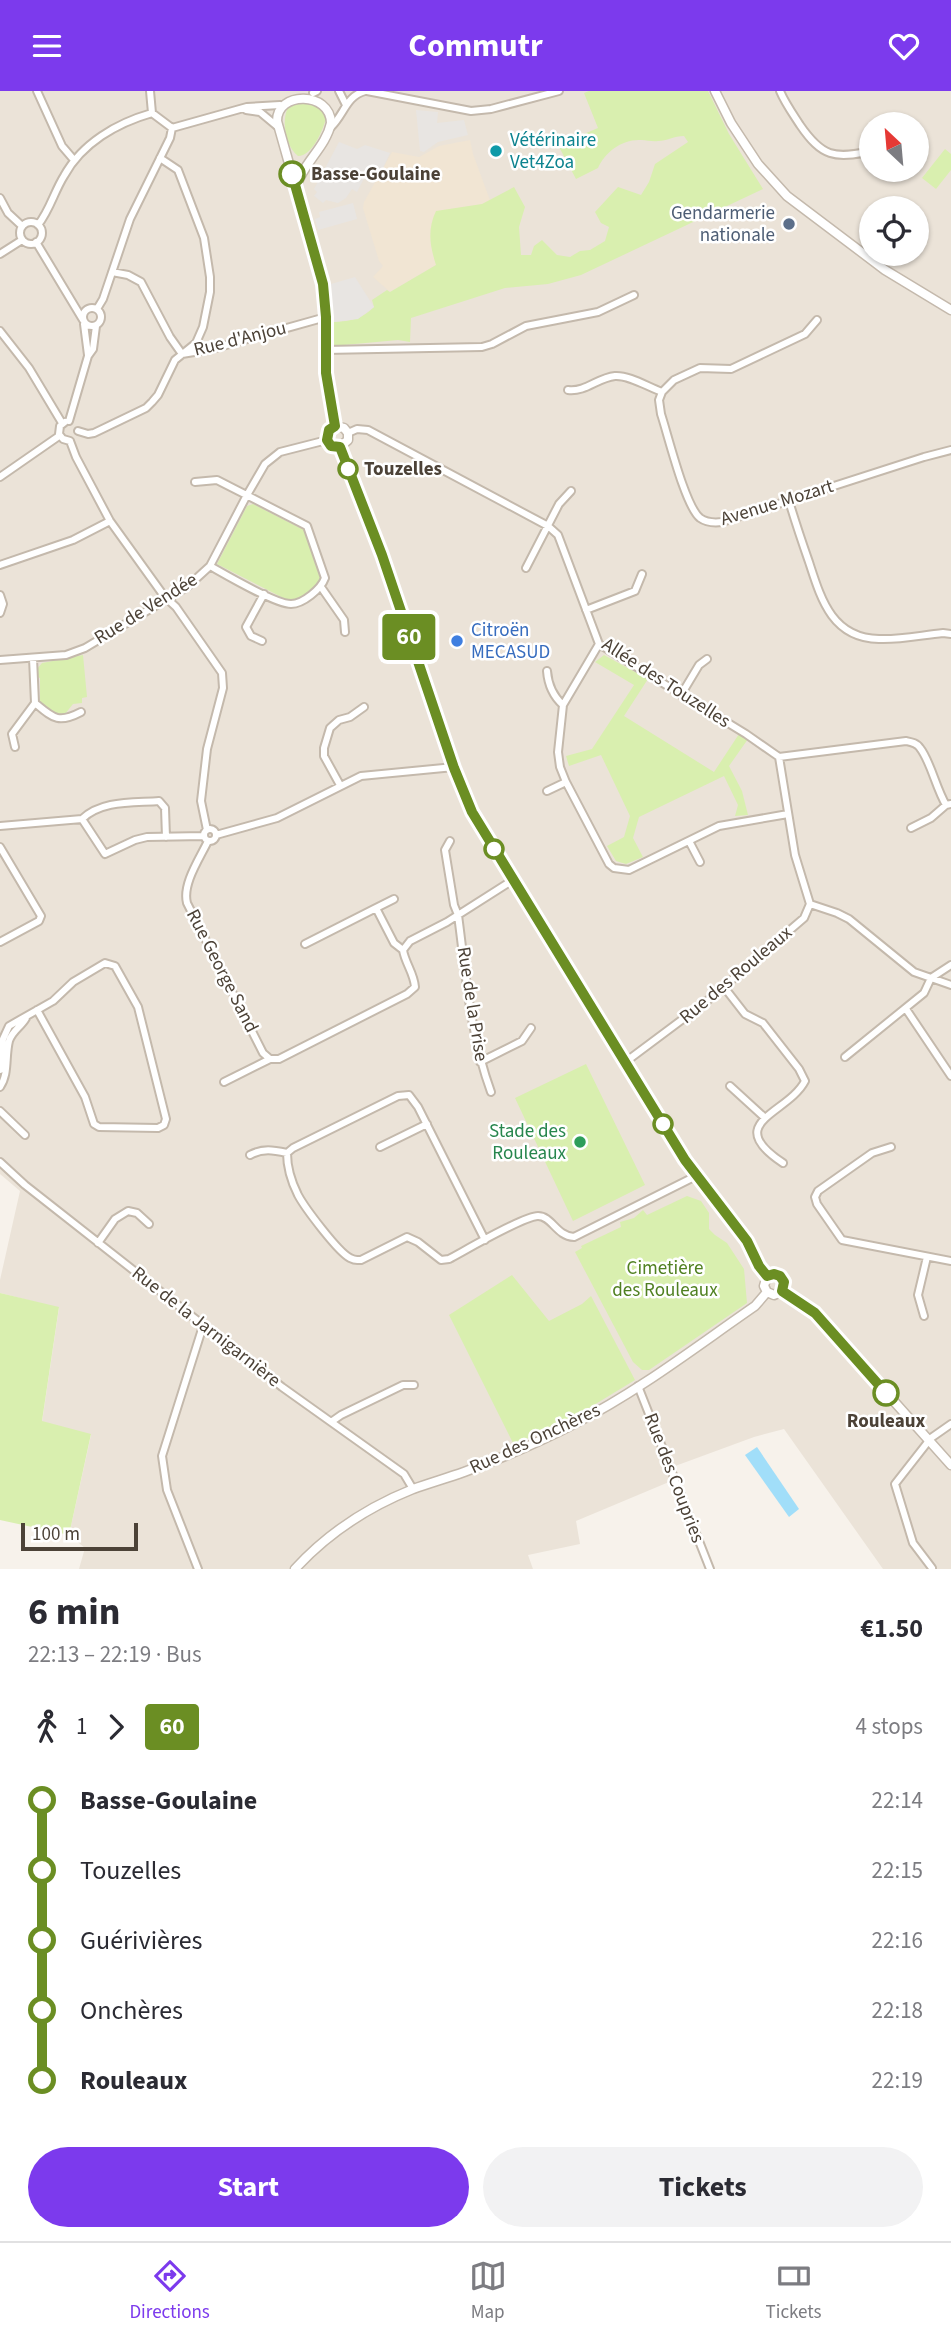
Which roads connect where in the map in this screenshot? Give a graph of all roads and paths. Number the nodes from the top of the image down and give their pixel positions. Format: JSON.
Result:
{"nodes":[{"id":1,"x":37,"y":91,"type":"edge"},
{"id":2,"x":150,"y":91,"type":"edge"},
{"id":3,"x":339,"y":91,"type":"edge"},
{"id":4,"x":366,"y":91,"type":"edge"},
{"id":5,"x":559,"y":91,"type":"edge"},
{"id":6,"x":715,"y":91,"type":"edge"},
{"id":7,"x":780,"y":91,"type":"edge"},
{"id":8,"x":311,"y":92,"type":"edge"},
{"id":9,"x":539,"y":94,"type":"edge"},
{"id":10,"x":287,"y":95,"type":"edge"},
{"id":11,"x":280,"y":105,"type":"junction"},
{"id":12,"x":346,"y":105,"type":"junction"},
{"id":13,"x":241,"y":109,"type":"junction"},
{"id":14,"x":152,"y":113,"type":"junction"},
{"id":15,"x":278,"y":127,"type":"junction"},
{"id":16,"x":331,"y":127,"type":"junction"},
{"id":17,"x":172,"y":128,"type":"junction"},
{"id":18,"x":859,"y":153,"type":"edge"},
{"id":19,"x":160,"y":158,"type":"junction"},
{"id":20,"x":74,"y":160,"type":"junction"},
{"id":21,"x":289,"y":160,"type":"junction"},
{"id":22,"x":310,"y":160,"type":"junction"},
{"id":23,"x":296,"y":187,"type":"junction"},
{"id":24,"x":0,"y":198,"type":"edge"},
{"id":25,"x":38,"y":225,"type":"junction"},
{"id":26,"x":22,"y":226,"type":"junction"},
{"id":27,"x":22,"y":240,"type":"junction"},
{"id":28,"x":36,"y":242,"type":"junction"},
{"id":29,"x":0,"y":254,"type":"edge"},
{"id":30,"x":112,"y":272,"type":"junction"},
{"id":31,"x":634,"y":295,"type":"dead end"},
{"id":32,"x":74,"y":304,"type":"junction"},
{"id":33,"x":93,"y":309,"type":"junction"},
{"id":34,"x":951,"y":310,"type":"edge"},
{"id":35,"x":326,"y":317,"type":"junction"},
{"id":36,"x":817,"y":320,"type":"dead end"},
{"id":37,"x":83,"y":321,"type":"junction"},
{"id":38,"x":96,"y":326,"type":"junction"},
{"id":39,"x":0,"y":331,"type":"edge"},
{"id":40,"x":325,"y":350,"type":"junction"},
{"id":41,"x":183,"y":353,"type":"junction"},
{"id":42,"x":88,"y":356,"type":"junction"},
{"id":43,"x":568,"y":390,"type":"dead end"},
{"id":44,"x":662,"y":392,"type":"junction"},
{"id":45,"x":66,"y":422,"type":"junction"},
{"id":46,"x":335,"y":426,"type":"junction"},
{"id":47,"x":78,"y":431,"type":"junction"},
{"id":48,"x":348,"y":433,"type":"junction"},
{"id":49,"x":59,"y":436,"type":"junction"},
{"id":50,"x":327,"y":440,"type":"junction"},
{"id":51,"x":70,"y":441,"type":"junction"},
{"id":52,"x":340,"y":447,"type":"junction"},
{"id":53,"x":951,"y":450,"type":"edge"},
{"id":54,"x":0,"y":477,"type":"edge"},
{"id":55,"x":195,"y":482,"type":"dead end"},
{"id":56,"x":571,"y":491,"type":"dead end"},
{"id":57,"x":247,"y":495,"type":"junction"},
{"id":58,"x":789,"y":501,"type":"junction"},
{"id":59,"x":110,"y":521,"type":"junction"},
{"id":60,"x":548,"y":526,"type":"junction"},
{"id":61,"x":0,"y":565,"type":"edge"},
{"id":62,"x":210,"y":566,"type":"junction"},
{"id":63,"x":526,"y":568,"type":"dead end"},
{"id":64,"x":642,"y":574,"type":"dead end"},
{"id":65,"x":321,"y":587,"type":"junction"},
{"id":66,"x":264,"y":594,"type":"junction"},
{"id":67,"x":0,"y":595,"type":"edge"},
{"id":68,"x":167,"y":599,"type":"junction"},
{"id":69,"x":586,"y":610,"type":"junction"},
{"id":70,"x":0,"y":613,"type":"edge"},
{"id":71,"x":345,"y":632,"type":"dead end"},
{"id":72,"x":951,"y":635,"type":"edge"},
{"id":73,"x":262,"y":641,"type":"dead end"},
{"id":74,"x":599,"y":644,"type":"junction"},
{"id":75,"x":33,"y":658,"type":"junction"},
{"id":76,"x":707,"y":659,"type":"dead end"},
{"id":77,"x":0,"y":660,"type":"edge"},
{"id":78,"x":547,"y":671,"type":"dead end"},
{"id":79,"x":681,"y":695,"type":"junction"},
{"id":80,"x":35,"y":703,"type":"junction"},
{"id":81,"x":563,"y":705,"type":"junction"},
{"id":82,"x":364,"y":707,"type":"dead end"},
{"id":83,"x":81,"y":712,"type":"dead end"},
{"id":84,"x":15,"y":747,"type":"dead end"},
{"id":85,"x":779,"y":757,"type":"junction"},
{"id":86,"x":454,"y":768,"type":"junction"},
{"id":87,"x":566,"y":782,"type":"junction"},
{"id":88,"x":340,"y":785,"type":"junction"},
{"id":89,"x":547,"y":791,"type":"dead end"},
{"id":90,"x":949,"y":804,"type":"edge"},
{"id":91,"x":788,"y":814,"type":"junction"},
{"id":92,"x":82,"y":819,"type":"junction"},
{"id":93,"x":0,"y":826,"type":"edge"},
{"id":94,"x":911,"y":828,"type":"dead end"},
{"id":95,"x":206,"y":836,"type":"junction"},
{"id":96,"x":166,"y":837,"type":"junction"},
{"id":97,"x":450,"y":841,"type":"dead end"},
{"id":98,"x":689,"y":841,"type":"junction"},
{"id":99,"x":0,"y":847,"type":"edge"},
{"id":100,"x":700,"y":862,"type":"dead end"},
{"id":101,"x":513,"y":880,"type":"junction"},
{"id":102,"x":394,"y":899,"type":"dead end"},
{"id":103,"x":810,"y":904,"type":"junction"},
{"id":104,"x":376,"y":908,"type":"junction"},
{"id":105,"x":458,"y":915,"type":"junction"},
{"id":106,"x":0,"y":942,"type":"edge"},
{"id":107,"x":305,"y":944,"type":"dead end"},
{"id":108,"x":403,"y":950,"type":"junction"},
{"id":109,"x":951,"y":965,"type":"edge"},
{"id":110,"x":931,"y":978,"type":"junction"},
{"id":111,"x":951,"y":985,"type":"edge"},
{"id":112,"x":724,"y":987,"type":"junction"},
{"id":113,"x":906,"y":1009,"type":"junction"},
{"id":114,"x":37,"y":1010,"type":"junction"},
{"id":115,"x":26,"y":1018,"type":"junction"},
{"id":116,"x":531,"y":1028,"type":"dead end"},
{"id":117,"x":845,"y":1057,"type":"dead end"},
{"id":118,"x":270,"y":1059,"type":"junction"},
{"id":119,"x":480,"y":1062,"type":"junction"},
{"id":120,"x":624,"y":1063,"type":"junction"},
{"id":121,"x":0,"y":1070,"type":"edge"},
{"id":122,"x":951,"y":1076,"type":"edge"},
{"id":123,"x":224,"y":1082,"type":"dead end"},
{"id":124,"x":730,"y":1086,"type":"dead end"},
{"id":125,"x":0,"y":1087,"type":"edge"},
{"id":126,"x":491,"y":1092,"type":"dead end"},
{"id":127,"x":0,"y":1111,"type":"edge"},
{"id":128,"x":764,"y":1117,"type":"junction"},
{"id":129,"x":427,"y":1124,"type":"junction"},
{"id":130,"x":25,"y":1135,"type":"dead end"},
{"id":131,"x":380,"y":1147,"type":"dead end"},
{"id":132,"x":891,"y":1147,"type":"dead end"},
{"id":133,"x":287,"y":1153,"type":"junction"},
{"id":134,"x":250,"y":1155,"type":"dead end"},
{"id":135,"x":0,"y":1162,"type":"edge"},
{"id":136,"x":783,"y":1163,"type":"dead end"},
{"id":137,"x":696,"y":1176,"type":"junction"},
{"id":138,"x":149,"y":1224,"type":"dead end"},
{"id":139,"x":485,"y":1240,"type":"junction"},
{"id":140,"x":98,"y":1243,"type":"junction"},
{"id":141,"x":927,"y":1257,"type":"junction"},
{"id":142,"x":951,"y":1261,"type":"edge"},
{"id":143,"x":767,"y":1276,"type":"junction"},
{"id":144,"x":782,"y":1291,"type":"junction"},
{"id":145,"x":767,"y":1292,"type":"junction"},
{"id":146,"x":924,"y":1315,"type":"dead end"},
{"id":147,"x":203,"y":1326,"type":"junction"},
{"id":148,"x":414,"y":1385,"type":"dead end"},
{"id":149,"x":638,"y":1386,"type":"junction"},
{"id":150,"x":331,"y":1422,"type":"junction"},
{"id":151,"x":951,"y":1424,"type":"edge"},
{"id":152,"x":929,"y":1441,"type":"junction"},
{"id":153,"x":951,"y":1465,"type":"edge"},
{"id":154,"x":413,"y":1489,"type":"junction"},
{"id":155,"x":932,"y":1568,"type":"edge"},
{"id":156,"x":198,"y":1569,"type":"edge"},
{"id":157,"x":295,"y":1569,"type":"edge"},
{"id":158,"x":710,"y":1569,"type":"edge"}],
"edges":[{"from":1,"to":20,"type":"street"},
{"from":2,"to":14,"type":"street"},
{"from":3,"to":12,"type":"street"},
{"from":4,"to":9,"type":"street"},
{"from":4,"to":12,"type":"street"},
{"from":5,"to":9,"type":"street"},
{"from":6,"to":34,"type":"street"},
{"from":7,"to":18,"type":"street"},
{"from":8,"to":10,"type":"street"},
{"from":8,"to":16,"type":"street"},
{"from":10,"to":11,"type":"street"},
{"from":11,"to":13,"type":"street"},
{"from":11,"to":15,"type":"street"},
{"from":12,"to":16,"type":"street"},
{"from":13,"to":15,"type":"street"},
{"from":13,"to":17,"type":"street"},
{"from":14,"to":17,"type":"street"},
{"from":14,"to":20,"type":"street"},
{"from":15,"to":21,"type":"street"},
{"from":16,"to":22,"type":"street"},
{"from":17,"to":19,"type":"street"},
{"from":19,"to":30,"type":"street"},
{"from":19,"to":41,"type":"street"},
{"from":20,"to":25,"type":"street"},
{"from":21,"to":22,"type":"street"},
{"from":21,"to":23,"type":"street"},
{"from":22,"to":23,"type":"street"},
{"from":23,"to":35,"type":"street"},
{"from":24,"to":26,"type":"street"},
{"from":25,"to":26,"type":"street"},
{"from":25,"to":28,"type":"street"},
{"from":26,"to":27,"type":"street"},
{"from":27,"to":28,"type":"street"},
{"from":27,"to":29,"type":"street"},
{"from":28,"to":32,"type":"street"},
{"from":30,"to":33,"type":"street"},
{"from":30,"to":41,"type":"street","name":"Rue d'Anjou"},
{"from":31,"to":40,"type":"street"},
{"from":32,"to":33,"type":"street"},
{"from":32,"to":37,"type":"street"},
{"from":33,"to":37,"type":"street"},
{"from":33,"to":38,"type":"street"},
{"from":35,"to":40,"type":"street"},
{"from":35,"to":41,"type":"street","name":"Rue d'Anjou"},
{"from":36,"to":44,"type":"street"},
{"from":37,"to":38,"type":"street"},
{"from":37,"to":42,"type":"street"},
{"from":38,"to":42,"type":"street"},
{"from":39,"to":45,"type":"street"},
{"from":40,"to":46,"type":"street"},
{"from":41,"to":47,"type":"street"},
{"from":42,"to":45,"type":"street"},
{"from":43,"to":44,"type":"street"},
{"from":44,"to":58,"type":"street","name":"Avenue Mozart"},
{"from":45,"to":47,"type":"street"},
{"from":45,"to":49,"type":"street"},
{"from":46,"to":48,"type":"street"},
{"from":46,"to":50,"type":"street"},
{"from":47,"to":51,"type":"street"},
{"from":48,"to":52,"type":"street"},
{"from":48,"to":60,"type":"street"},
{"from":49,"to":51,"type":"street"},
{"from":49,"to":54,"type":"street"},
{"from":50,"to":52,"type":"street"},
{"from":50,"to":57,"type":"street","name":"Rue de Vendée"},
{"from":51,"to":59,"type":"street"},
{"from":52,"to":86,"type":"street"},
{"from":53,"to":58,"type":"street","name":"Avenue Mozart"},
{"from":55,"to":57,"type":"street"},
{"from":56,"to":60,"type":"street"},
{"from":57,"to":62,"type":"street","name":"Rue de Vendée"},
{"from":57,"to":65,"type":"street"},
{"from":58,"to":72,"type":"street"},
{"from":59,"to":61,"type":"street"},
{"from":59,"to":68,"type":"street"},
{"from":60,"to":63,"type":"street"},
{"from":60,"to":69,"type":"street","name":"Allée des Touzelles"},
{"from":62,"to":66,"type":"street"},
{"from":62,"to":68,"type":"street","name":"Rue de Vendée"},
{"from":64,"to":69,"type":"street"},
{"from":65,"to":66,"type":"street"},
{"from":65,"to":71,"type":"street"},
{"from":66,"to":73,"type":"street"},
{"from":67,"to":70,"type":"street"},
{"from":68,"to":75,"type":"street","name":"Rue de Vendée"},
{"from":68,"to":95,"type":"street"},
{"from":69,"to":74,"type":"street","name":"Allée des Touzelles"},
{"from":74,"to":79,"type":"street","name":"Allée des Touzelles"},
{"from":74,"to":81,"type":"street"},
{"from":75,"to":77,"type":"street","name":"Rue de Vendée"},
{"from":75,"to":80,"type":"street"},
{"from":76,"to":79,"type":"street"},
{"from":78,"to":81,"type":"street"},
{"from":79,"to":85,"type":"street","name":"Allée des Touzelles"},
{"from":80,"to":83,"type":"street"},
{"from":80,"to":84,"type":"street"},
{"from":81,"to":87,"type":"street"},
{"from":82,"to":88,"type":"street"},
{"from":85,"to":90,"type":"street"},
{"from":85,"to":91,"type":"street"},
{"from":86,"to":88,"type":"street"},
{"from":86,"to":101,"type":"street"},
{"from":87,"to":89,"type":"street"},
{"from":87,"to":98,"type":"street"},
{"from":88,"to":95,"type":"street"},
{"from":90,"to":94,"type":"street"},
{"from":91,"to":98,"type":"street"},
{"from":91,"to":103,"type":"street"},
{"from":92,"to":93,"type":"street"},
{"from":92,"to":96,"type":"street"},
{"from":92,"to":96,"type":"street"},
{"from":95,"to":96,"type":"street"},
{"from":95,"to":118,"type":"street","name":"Rue George Sand"},
{"from":97,"to":105,"type":"street","name":"Rue de la Prise"},
{"from":98,"to":100,"type":"street"},
{"from":99,"to":106,"type":"street"},
{"from":101,"to":105,"type":"street"},
{"from":101,"to":120,"type":"street"},
{"from":102,"to":104,"type":"street"},
{"from":103,"to":110,"type":"street"},
{"from":103,"to":112,"type":"street","name":"Rue des Rouleaux"},
{"from":104,"to":107,"type":"street"},
{"from":104,"to":108,"type":"street"},
{"from":105,"to":108,"type":"street"},
{"from":105,"to":119,"type":"street","name":"Rue de la Prise"},
{"from":108,"to":118,"type":"street"},
{"from":109,"to":110,"type":"street"},
{"from":110,"to":111,"type":"street"},
{"from":110,"to":113,"type":"street"},
{"from":112,"to":120,"type":"street","name":"Rue des Rouleaux"},
{"from":112,"to":128,"type":"street"},
{"from":113,"to":117,"type":"street"},
{"from":113,"to":122,"type":"street"},
{"from":114,"to":114,"type":"street"},
{"from":114,"to":115,"type":"street"},
{"from":115,"to":121,"type":"street"},
{"from":115,"to":125,"type":"street"},
{"from":116,"to":119,"type":"street"},
{"from":118,"to":123,"type":"street"},
{"from":119,"to":126,"type":"street","name":"Rue de la Prise"},
{"from":120,"to":137,"type":"street"},
{"from":124,"to":128,"type":"street"},
{"from":127,"to":130,"type":"street"},
{"from":128,"to":136,"type":"street"},
{"from":129,"to":131,"type":"street"},
{"from":129,"to":133,"type":"street"},
{"from":129,"to":139,"type":"street"},
{"from":132,"to":141,"type":"street"},
{"from":133,"to":134,"type":"street"},
{"from":133,"to":139,"type":"street"},
{"from":135,"to":140,"type":"street","name":"Rue de la Jarnigarnière"},
{"from":137,"to":139,"type":"street"},
{"from":137,"to":143,"type":"street"},
{"from":138,"to":140,"type":"street"},
{"from":140,"to":147,"type":"street","name":"Rue de la Jarnigarnière"},
{"from":141,"to":142,"type":"street"},
{"from":141,"to":146,"type":"street"},
{"from":143,"to":144,"type":"street"},
{"from":143,"to":145,"type":"street"},
{"from":144,"to":145,"type":"street"},
{"from":144,"to":152,"type":"street"},
{"from":145,"to":149,"type":"street","name":"Rue des Onchères"},
{"from":147,"to":150,"type":"street","name":"Rue de la Jarnigarnière"},
{"from":147,"to":156,"type":"street"},
{"from":148,"to":150,"type":"street"},
{"from":149,"to":154,"type":"street","name":"Rue des Onchères"},
{"from":149,"to":158,"type":"street","name":"Rue des Coupries"},
{"from":150,"to":154,"type":"street","name":"Rue de la Jarnigarnière"},
{"from":151,"to":152,"type":"street"},
{"from":152,"to":153,"type":"street"},
{"from":152,"to":155,"type":"street"},
{"from":154,"to":157,"type":"street","name":"Rue des Onchères"}]}
